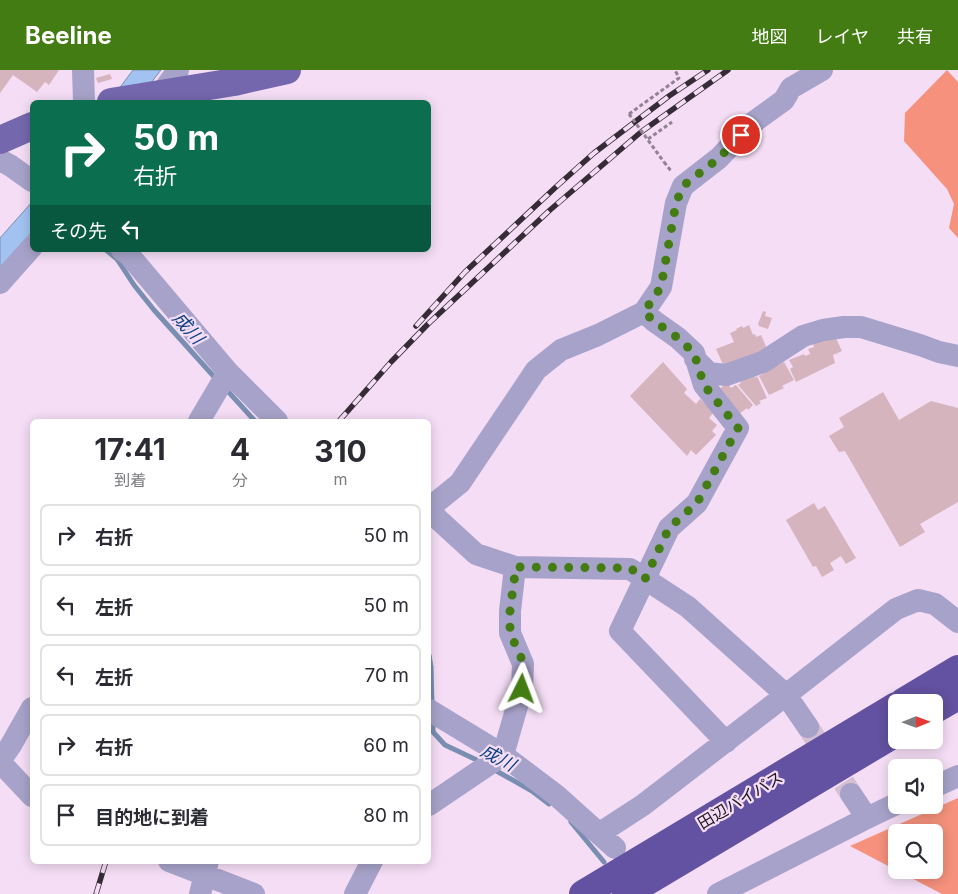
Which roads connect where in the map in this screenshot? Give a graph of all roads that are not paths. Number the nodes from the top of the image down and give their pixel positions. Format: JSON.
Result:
{"nodes":[{"id":1,"x":83,"y":70,"type":"edge"},
{"id":2,"x":178,"y":70,"type":"edge"},
{"id":3,"x":287,"y":70,"type":"edge"},
{"id":4,"x":822,"y":70,"type":"edge"},
{"id":5,"x":154,"y":97,"type":"edge"},
{"id":6,"x":84,"y":100,"type":"edge"},
{"id":7,"x":128,"y":100,"type":"edge"},
{"id":8,"x":30,"y":127,"type":"edge"},
{"id":9,"x":0,"y":140,"type":"edge"},
{"id":10,"x":0,"y":160,"type":"edge"},
{"id":11,"x":30,"y":180,"type":"edge"},
{"id":12,"x":30,"y":249,"type":"edge"},
{"id":13,"x":124,"y":252,"type":"edge"},
{"id":14,"x":0,"y":283,"type":"edge"},
{"id":15,"x":644,"y":312,"type":"junction"},
{"id":16,"x":958,"y":356,"type":"edge"},
{"id":17,"x":696,"y":359,"type":"junction"},
{"id":18,"x":228,"y":372,"type":"junction"},
{"id":19,"x":200,"y":419,"type":"edge"},
{"id":20,"x":275,"y":419,"type":"edge"},
{"id":21,"x":431,"y":508,"type":"edge"},
{"id":22,"x":431,"y":512,"type":"edge"},
{"id":23,"x":516,"y":567,"type":"junction"},
{"id":24,"x":645,"y":579,"type":"junction"},
{"id":25,"x":958,"y":622,"type":"edge"},
{"id":26,"x":958,"y":669,"type":"edge"},
{"id":27,"x":916,"y":694,"type":"edge"},
{"id":28,"x":786,"y":695,"type":"junction"},
{"id":29,"x":958,"y":696,"type":"edge"},
{"id":30,"x":943,"y":705,"type":"edge"},
{"id":31,"x":431,"y":711,"type":"edge"},
{"id":32,"x":888,"y":711,"type":"edge"},
{"id":33,"x":30,"y":712,"type":"edge"},
{"id":34,"x":808,"y":727,"type":"tunnel mouth"},
{"id":35,"x":888,"y":738,"type":"edge"},
{"id":36,"x":726,"y":742,"type":"junction"},
{"id":37,"x":503,"y":755,"type":"junction"},
{"id":38,"x":0,"y":762,"type":"edge"},
{"id":39,"x":958,"y":776,"type":"edge"},
{"id":40,"x":943,"y":783,"type":"edge"},
{"id":41,"x":30,"y":794,"type":"edge"},
{"id":42,"x":851,"y":794,"type":"tunnel mouth"},
{"id":43,"x":431,"y":804,"type":"edge"},
{"id":44,"x":888,"y":808,"type":"edge"},
{"id":45,"x":867,"y":818,"type":"junction"},
{"id":46,"x":176,"y":864,"type":"edge"},
{"id":47,"x":370,"y":864,"type":"edge"},
{"id":48,"x":204,"y":877,"type":"edge"},
{"id":49,"x":254,"y":894,"type":"edge"},
{"id":50,"x":355,"y":894,"type":"edge"},
{"id":51,"x":583,"y":894,"type":"edge"},
{"id":52,"x":626,"y":894,"type":"edge"},
{"id":53,"x":718,"y":894,"type":"edge"}],
"edges":[{"from":1,"to":6,"type":"street"},
{"from":2,"to":5,"type":"street"},
{"from":3,"to":5,"type":"main road"},
{"from":4,"to":15,"type":"street"},
{"from":5,"to":7,"type":"main road"},
{"from":8,"to":9,"type":"main road"},
{"from":10,"to":11,"type":"street"},
{"from":12,"to":14,"type":"street"},
{"from":13,"to":18,"type":"street"},
{"from":15,"to":17,"type":"street"},
{"from":15,"to":21,"type":"street"},
{"from":16,"to":17,"type":"street"},
{"from":17,"to":24,"type":"street"},
{"from":18,"to":19,"type":"street"},
{"from":18,"to":20,"type":"street"},
{"from":22,"to":23,"type":"street"},
{"from":23,"to":24,"type":"street"},
{"from":23,"to":37,"type":"street"},
{"from":24,"to":28,"type":"street"},
{"from":24,"to":36,"type":"street"},
{"from":25,"to":28,"type":"street"},
{"from":26,"to":27,"type":"highway"},
{"from":28,"to":34,"type":"street"},
{"from":28,"to":36,"type":"street"},
{"from":29,"to":30,"type":"highway"},
{"from":31,"to":37,"type":"street"},
{"from":32,"to":51,"type":"highway","name":"田辺バイパス"},
{"from":33,"to":38,"type":"street"},
{"from":35,"to":52,"type":"highway","name":"田辺バイパス"},
{"from":36,"to":37,"type":"street"},
{"from":37,"to":43,"type":"street"},
{"from":38,"to":41,"type":"street"},
{"from":39,"to":40,"type":"street"},
{"from":42,"to":45,"type":"street"},
{"from":44,"to":45,"type":"street"},
{"from":45,"to":53,"type":"street"},
{"from":46,"to":48,"type":"street"},
{"from":47,"to":50,"type":"street"},
{"from":48,"to":49,"type":"street"}]}
